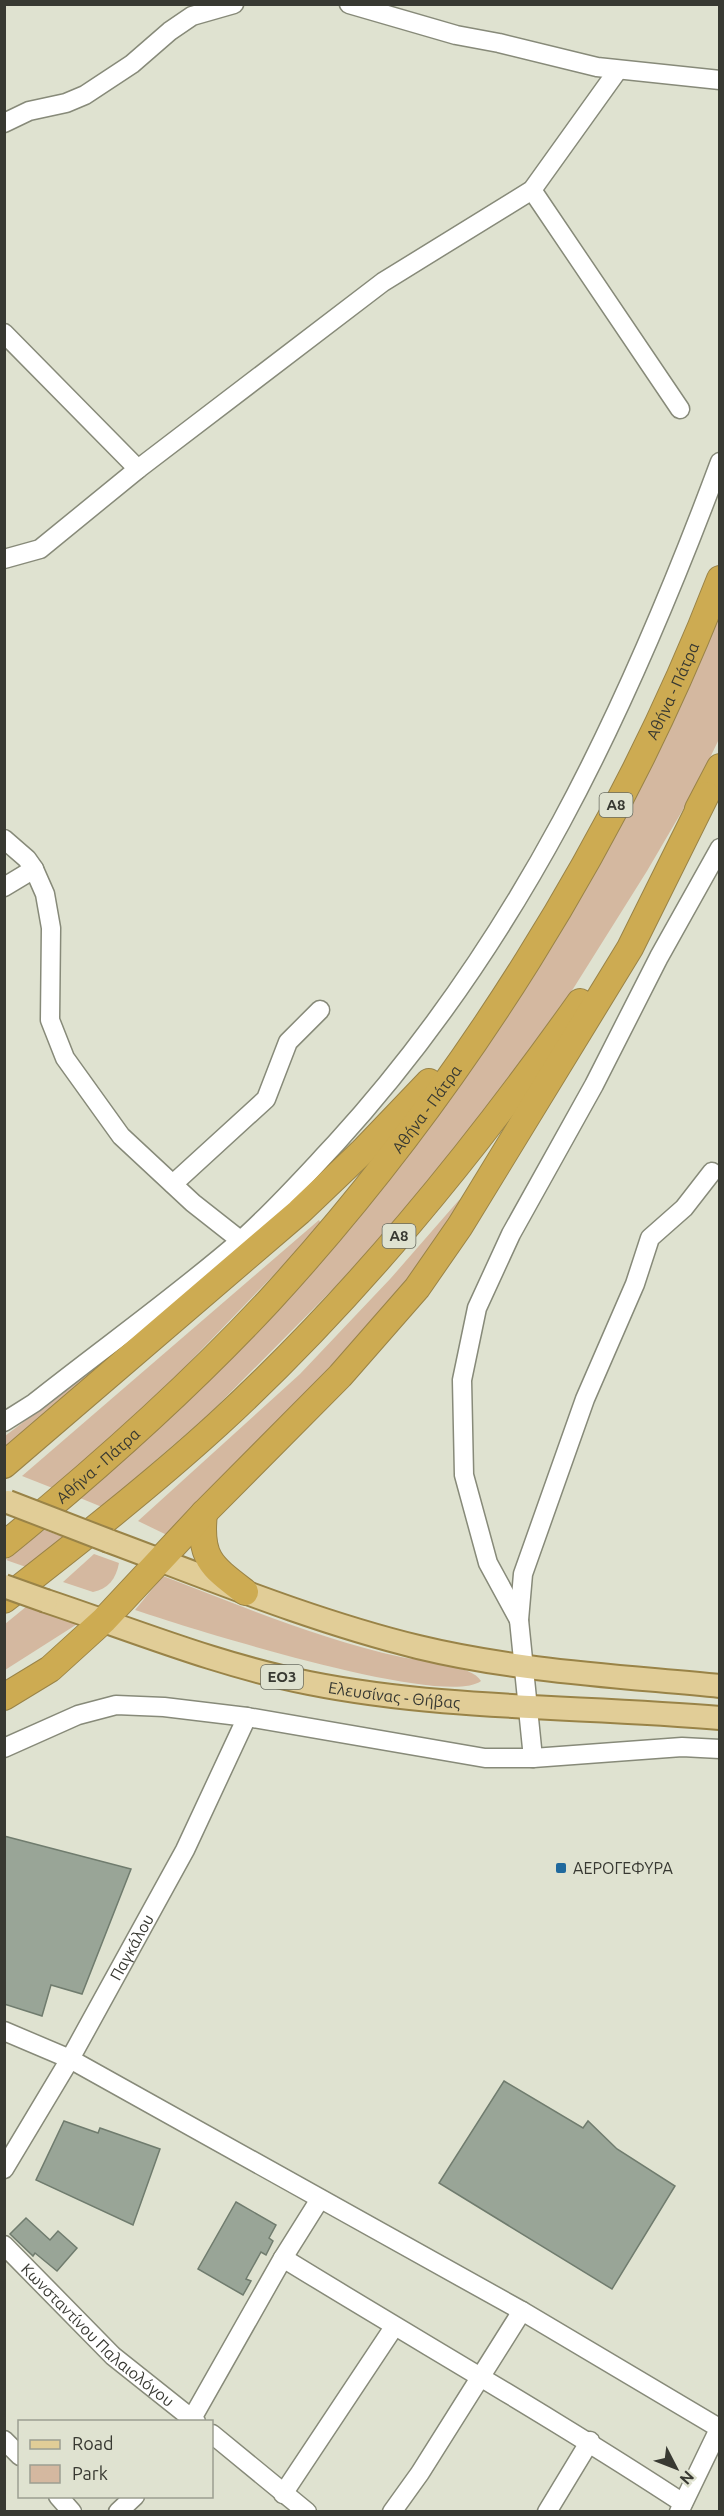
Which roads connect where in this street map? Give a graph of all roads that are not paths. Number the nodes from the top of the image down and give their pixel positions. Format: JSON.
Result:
{"nodes":[{"id":1,"x":234,"y":4,"type":"edge"},
{"id":2,"x":349,"y":4,"type":"edge"},
{"id":3,"x":618,"y":70,"type":"junction"},
{"id":4,"x":720,"y":80,"type":"edge"},
{"id":5,"x":4,"y":123,"type":"edge"},
{"id":6,"x":532,"y":190,"type":"junction"},
{"id":7,"x":4,"y":333,"type":"edge"},
{"id":8,"x":680,"y":409,"type":"dead end"},
{"id":9,"x":720,"y":462,"type":"edge"},
{"id":10,"x":138,"y":469,"type":"junction"},
{"id":11,"x":4,"y":559,"type":"edge"},
{"id":12,"x":720,"y":579,"type":"edge"},
{"id":13,"x":720,"y":767,"type":"edge"},
{"id":14,"x":706,"y":795,"type":"junction"},
{"id":15,"x":4,"y":839,"type":"edge"},
{"id":16,"x":720,"y":848,"type":"edge"},
{"id":17,"x":34,"y":869,"type":"junction"},
{"id":18,"x":4,"y":887,"type":"edge"},
{"id":19,"x":320,"y":1010,"type":"dead end"},
{"id":20,"x":489,"y":1018,"type":"junction"},
{"id":21,"x":712,"y":1172,"type":"dead end"},
{"id":22,"x":173,"y":1184,"type":"junction"},
{"id":23,"x":240,"y":1240,"type":"junction"},
{"id":24,"x":4,"y":1422,"type":"edge"},
{"id":25,"x":4,"y":1465,"type":"edge"},
{"id":26,"x":6,"y":1502,"type":"edge"},
{"id":27,"x":204,"y":1513,"type":"junction"},
{"id":28,"x":4,"y":1545,"type":"edge"},
{"id":29,"x":160,"y":1560,"type":"junction"},
{"id":30,"x":4,"y":1586,"type":"edge"},
{"id":31,"x":245,"y":1592,"type":"junction"},
{"id":32,"x":4,"y":1600,"type":"edge"},
{"id":33,"x":104,"y":1620,"type":"junction"},
{"id":34,"x":519,"y":1620,"type":"junction"},
{"id":35,"x":524,"y":1667,"type":"junction"},
{"id":36,"x":720,"y":1686,"type":"edge"},
{"id":37,"x":4,"y":1697,"type":"edge"},
{"id":38,"x":528,"y":1707,"type":"junction"},
{"id":39,"x":247,"y":1717,"type":"junction"},
{"id":40,"x":720,"y":1718,"type":"edge"},
{"id":41,"x":4,"y":1748,"type":"edge"},
{"id":42,"x":720,"y":1749,"type":"edge"},
{"id":43,"x":532,"y":1758,"type":"junction"},
{"id":44,"x":4,"y":2031,"type":"edge"},
{"id":45,"x":70,"y":2059,"type":"junction"},
{"id":46,"x":4,"y":2169,"type":"edge"},
{"id":47,"x":320,"y":2199,"type":"junction"},
{"id":48,"x":4,"y":2245,"type":"edge"},
{"id":49,"x":283,"y":2258,"type":"junction"},
{"id":50,"x":522,"y":2311,"type":"junction"},
{"id":51,"x":394,"y":2327,"type":"junction"},
{"id":52,"x":480,"y":2378,"type":"junction"},
{"id":53,"x":193,"y":2420,"type":"edge"},
{"id":54,"x":719,"y":2427,"type":"edge"},
{"id":55,"x":213,"y":2435,"type":"edge"},
{"id":56,"x":4,"y":2440,"type":"edge"},
{"id":57,"x":590,"y":2441,"type":"junction"},
{"id":58,"x":18,"y":2454,"type":"edge"},
{"id":59,"x":284,"y":2493,"type":"junction"},
{"id":60,"x":60,"y":2498,"type":"edge"},
{"id":61,"x":133,"y":2498,"type":"edge"},
{"id":62,"x":681,"y":2507,"type":"edge"},
{"id":63,"x":72,"y":2511,"type":"edge"},
{"id":64,"x":118,"y":2511,"type":"edge"},
{"id":65,"x":307,"y":2511,"type":"edge"},
{"id":66,"x":392,"y":2511,"type":"edge"},
{"id":67,"x":547,"y":2511,"type":"edge"}],
"edges":[{"from":1,"to":5,"type":"street"},
{"from":2,"to":3,"type":"street"},
{"from":3,"to":4,"type":"street"},
{"from":3,"to":6,"type":"street"},
{"from":6,"to":8,"type":"street"},
{"from":6,"to":10,"type":"street"},
{"from":7,"to":10,"type":"street"},
{"from":9,"to":23,"type":"street"},
{"from":10,"to":11,"type":"street"},
{"from":12,"to":20,"type":"highway","name":"Αθήνα - Πάτρα","number":"Α8"},
{"from":13,"to":14,"type":"highway","number":"Α8"},
{"from":14,"to":27,"type":"highway"},
{"from":14,"to":32,"type":"highway","number":"Α8"},
{"from":15,"to":17,"type":"street"},
{"from":16,"to":34,"type":"street"},
{"from":17,"to":18,"type":"street"},
{"from":17,"to":22,"type":"street"},
{"from":19,"to":22,"type":"street"},
{"from":20,"to":25,"type":"highway"},
{"from":20,"to":28,"type":"highway","name":"Αθήνα - Πάτρα","number":"Α8"},
{"from":21,"to":34,"type":"street"},
{"from":22,"to":23,"type":"street"},
{"from":23,"to":24,"type":"street"},
{"from":26,"to":29,"type":"main road","bridge":true},
{"from":27,"to":29,"type":"highway"},
{"from":27,"to":31,"type":"highway"},
{"from":29,"to":31,"type":"main road"},
{"from":29,"to":33,"type":"highway"},
{"from":30,"to":33,"type":"main road","name":"Ελευσίνας - Θήβας","number":"ΕΟ3","bridge":true},
{"from":31,"to":35,"type":"main road"},
{"from":33,"to":37,"type":"highway"},
{"from":33,"to":38,"type":"main road","name":"Ελευσίνας - Θήβας","number":"ΕΟ3"},
{"from":34,"to":35,"type":"street"},
{"from":35,"to":36,"type":"main road"},
{"from":35,"to":38,"type":"street"},
{"from":38,"to":40,"type":"main road","name":"Ελευσίνας - Θήβας","number":"ΕΟ3"},
{"from":38,"to":43,"type":"street"},
{"from":39,"to":41,"type":"street"},
{"from":39,"to":43,"type":"street"},
{"from":39,"to":45,"type":"street","name":"Παγκάλου"},
{"from":42,"to":43,"type":"street"},
{"from":44,"to":45,"type":"street"},
{"from":45,"to":46,"type":"street","name":"Παγκάλου"},
{"from":45,"to":47,"type":"street"},
{"from":47,"to":49,"type":"street"},
{"from":47,"to":50,"type":"street"},
{"from":48,"to":53,"type":"street","name":"Κωνσταντίνου Παλαιολόγου"},
{"from":49,"to":51,"type":"street"},
{"from":49,"to":53,"type":"street"},
{"from":50,"to":52,"type":"street"},
{"from":50,"to":54,"type":"street"},
{"from":51,"to":52,"type":"street"},
{"from":51,"to":59,"type":"street"},
{"from":52,"to":57,"type":"street"},
{"from":52,"to":66,"type":"street"},
{"from":54,"to":62,"type":"street"},
{"from":55,"to":59,"type":"street"},
{"from":56,"to":58,"type":"street"},
{"from":57,"to":62,"type":"street"},
{"from":57,"to":67,"type":"street"},
{"from":59,"to":65,"type":"street"},
{"from":60,"to":63,"type":"street"},
{"from":61,"to":64,"type":"street"}]}
